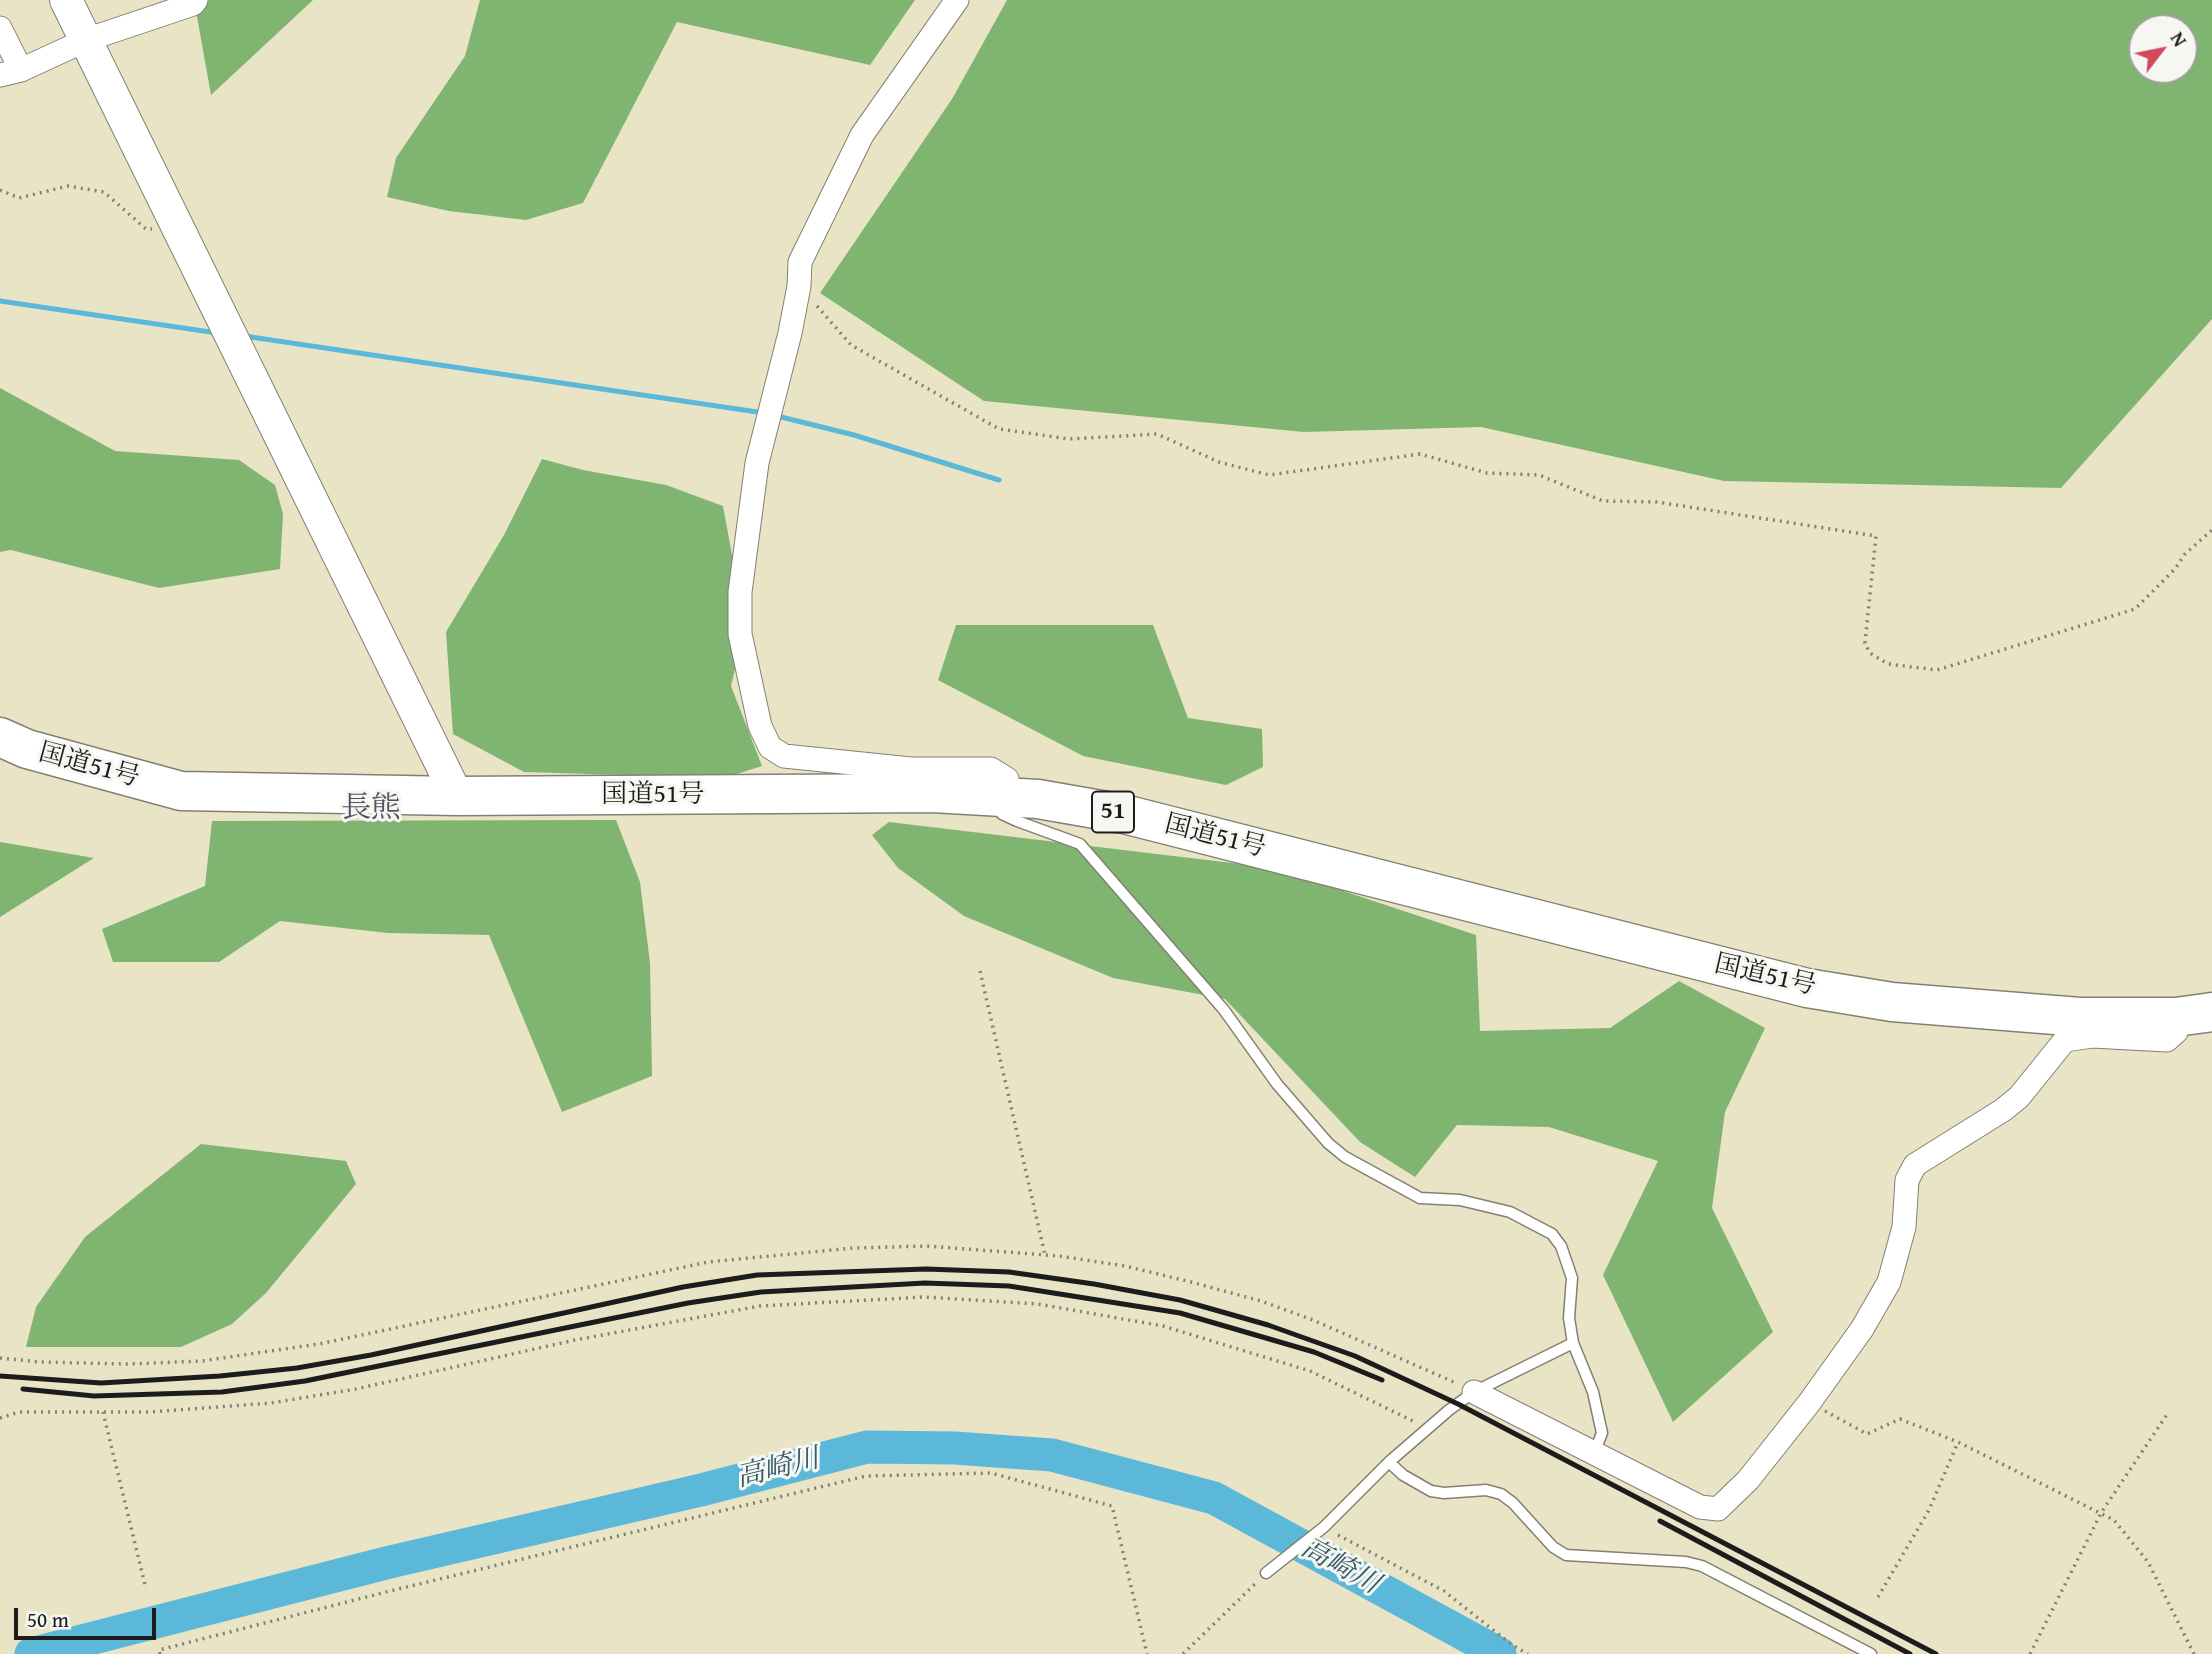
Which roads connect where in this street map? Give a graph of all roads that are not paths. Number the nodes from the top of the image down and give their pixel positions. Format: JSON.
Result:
{"nodes":[{"id":1,"x":66,"y":0,"type":"edge"},
{"id":2,"x":196,"y":0,"type":"edge"},
{"id":3,"x":957,"y":0,"type":"edge"},
{"id":4,"x":0,"y":28,"type":"edge"},
{"id":5,"x":86,"y":40,"type":"junction"},
{"id":6,"x":10,"y":73,"type":"edge"},
{"id":7,"x":0,"y":737,"type":"edge"},
{"id":8,"x":457,"y":796,"type":"junction"},
{"id":9,"x":1003,"y":797,"type":"junction"},
{"id":10,"x":2194,"y":1014,"type":"edge"},
{"id":11,"x":1573,"y":1343,"type":"junction"},
{"id":12,"x":1474,"y":1392,"type":"junction"},
{"id":13,"x":1594,"y":1453,"type":"junction"},
{"id":14,"x":1389,"y":1462,"type":"junction"},
{"id":15,"x":1266,"y":1573,"type":"road end"},
{"id":16,"x":1871,"y":1654,"type":"edge"}],
"edges":[{"from":1,"to":5,"type":"street"},
{"from":2,"to":5,"type":"street"},
{"from":3,"to":9,"type":"street"},
{"from":4,"to":6,"type":"street"},
{"from":5,"to":6,"type":"street"},
{"from":5,"to":8,"type":"street"},
{"from":7,"to":8,"type":"highway","name":"国道51号","number":"51"},
{"from":8,"to":9,"type":"highway","name":"国道51号","number":"51"},
{"from":9,"to":10,"type":"highway","name":"国道51号","number":"51"},
{"from":9,"to":11,"type":"lane"},
{"from":10,"to":13,"type":"street"},
{"from":11,"to":12,"type":"lane"},
{"from":11,"to":13,"type":"lane"},
{"from":12,"to":13,"type":"street"},
{"from":12,"to":14,"type":"lane"},
{"from":14,"to":15,"type":"lane"},
{"from":14,"to":16,"type":"lane"}]}
